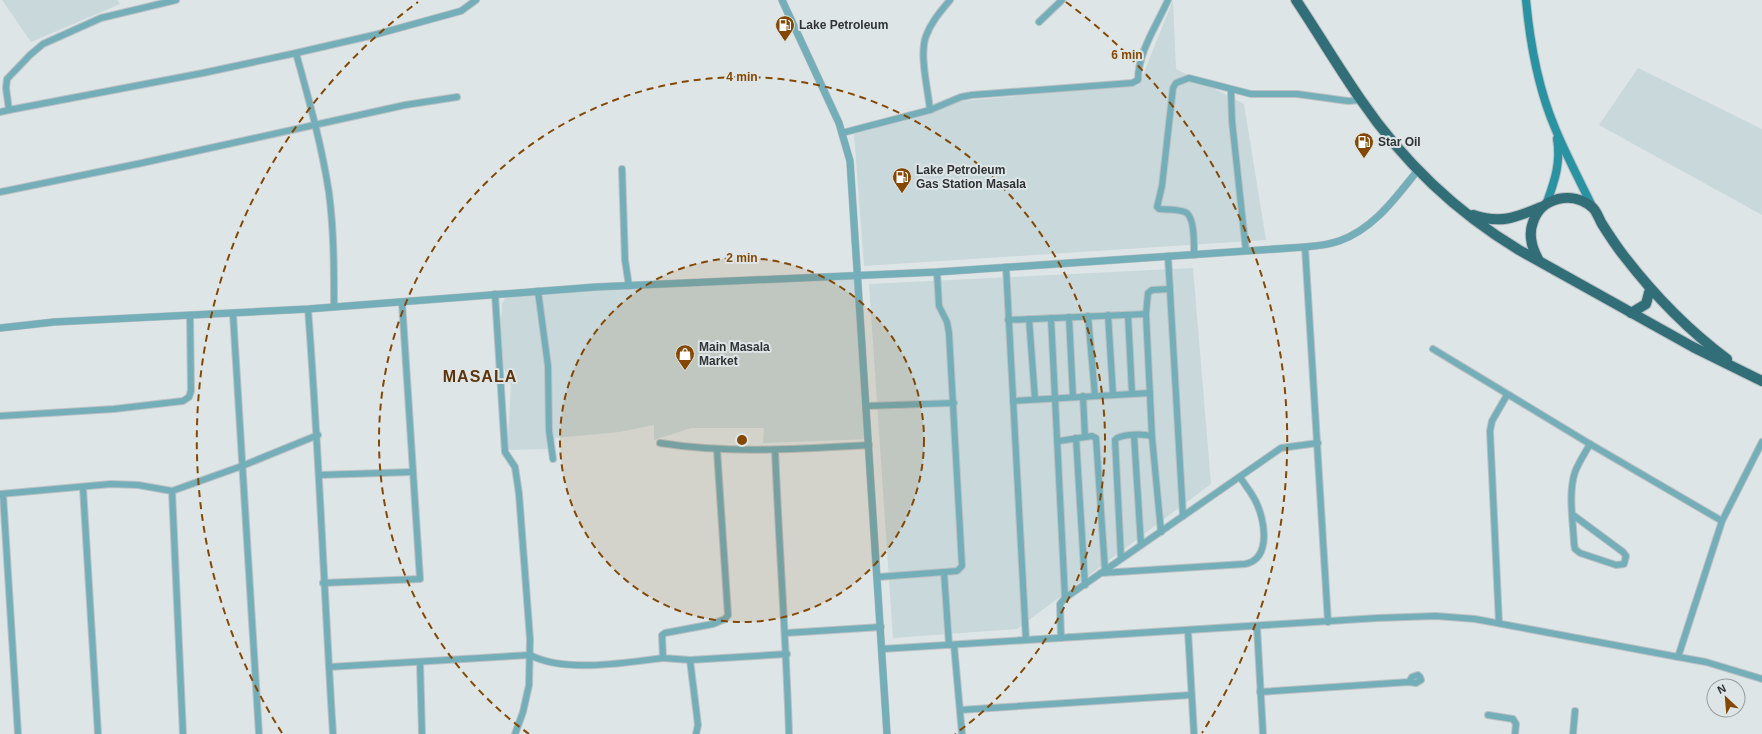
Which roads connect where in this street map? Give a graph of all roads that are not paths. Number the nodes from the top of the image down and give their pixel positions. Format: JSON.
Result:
{"nodes":[{"id":1,"x":176,"y":0,"type":"edge"},
{"id":2,"x":476,"y":0,"type":"edge"},
{"id":3,"x":782,"y":0,"type":"edge"},
{"id":4,"x":950,"y":0,"type":"edge"},
{"id":5,"x":1062,"y":0,"type":"edge"},
{"id":6,"x":1168,"y":0,"type":"edge"},
{"id":7,"x":1296,"y":0,"type":"edge"},
{"id":8,"x":1526,"y":0,"type":"edge"},
{"id":9,"x":1039,"y":22,"type":"dead end"},
{"id":10,"x":296,"y":53,"type":"junction"},
{"id":11,"x":1232,"y":90,"type":"junction"},
{"id":12,"x":457,"y":97,"type":"dead end"},
{"id":13,"x":1361,"y":100,"type":"junction"},
{"id":14,"x":10,"y":110,"type":"junction"},
{"id":15,"x":930,"y":110,"type":"junction"},
{"id":16,"x":0,"y":112,"type":"edge"},
{"id":17,"x":316,"y":125,"type":"junction"},
{"id":18,"x":1554,"y":126,"type":"junction"},
{"id":19,"x":842,"y":133,"type":"junction"},
{"id":20,"x":622,"y":169,"type":"dead end"},
{"id":21,"x":1418,"y":170,"type":"junction"},
{"id":22,"x":0,"y":192,"type":"edge"},
{"id":23,"x":1544,"y":204,"type":"junction"},
{"id":24,"x":1593,"y":208,"type":"junction"},
{"id":25,"x":1465,"y":212,"type":"junction"},
{"id":26,"x":1306,"y":247,"type":"junction"},
{"id":27,"x":1246,"y":251,"type":"junction"},
{"id":28,"x":1194,"y":255,"type":"junction"},
{"id":29,"x":1168,"y":256,"type":"junction"},
{"id":30,"x":1538,"y":259,"type":"junction"},
{"id":31,"x":1006,"y":267,"type":"junction"},
{"id":32,"x":937,"y":272,"type":"junction"},
{"id":33,"x":858,"y":274,"type":"junction"},
{"id":34,"x":629,"y":286,"type":"junction"},
{"id":35,"x":1170,"y":289,"type":"junction"},
{"id":36,"x":1650,"y":289,"type":"junction"},
{"id":37,"x":538,"y":291,"type":"junction"},
{"id":38,"x":495,"y":294,"type":"junction"},
{"id":39,"x":402,"y":302,"type":"junction"},
{"id":40,"x":334,"y":306,"type":"junction"},
{"id":41,"x":308,"y":309,"type":"junction"},
{"id":42,"x":1631,"y":313,"type":"junction"},
{"id":43,"x":233,"y":314,"type":"junction"},
{"id":44,"x":1146,"y":314,"type":"junction"},
{"id":45,"x":190,"y":315,"type":"junction"},
{"id":46,"x":1108,"y":315,"type":"junction"},
{"id":47,"x":1128,"y":315,"type":"junction"},
{"id":48,"x":1088,"y":316,"type":"junction"},
{"id":49,"x":1069,"y":317,"type":"junction"},
{"id":50,"x":1051,"y":318,"type":"junction"},
{"id":51,"x":1029,"y":319,"type":"junction"},
{"id":52,"x":1008,"y":320,"type":"junction"},
{"id":53,"x":0,"y":328,"type":"edge"},
{"id":54,"x":1433,"y":348,"type":"dead end"},
{"id":55,"x":1743,"y":371,"type":"junction"},
{"id":56,"x":1762,"y":381,"type":"edge"},
{"id":57,"x":1150,"y":392,"type":"junction"},
{"id":58,"x":1132,"y":393,"type":"junction"},
{"id":59,"x":1113,"y":394,"type":"junction"},
{"id":60,"x":1507,"y":395,"type":"junction"},
{"id":61,"x":1083,"y":396,"type":"junction"},
{"id":62,"x":1095,"y":396,"type":"junction"},
{"id":63,"x":1074,"y":397,"type":"junction"},
{"id":64,"x":1056,"y":398,"type":"junction"},
{"id":65,"x":1035,"y":399,"type":"junction"},
{"id":66,"x":1013,"y":401,"type":"junction"},
{"id":67,"x":954,"y":403,"type":"junction"},
{"id":68,"x":866,"y":406,"type":"junction"},
{"id":69,"x":0,"y":416,"type":"edge"},
{"id":70,"x":318,"y":435,"type":"junction"},
{"id":71,"x":1134,"y":435,"type":"junction"},
{"id":72,"x":1085,"y":437,"type":"junction"},
{"id":73,"x":1152,"y":437,"type":"junction"},
{"id":74,"x":1076,"y":438,"type":"junction"},
{"id":75,"x":1058,"y":441,"type":"junction"},
{"id":76,"x":1762,"y":442,"type":"edge"},
{"id":77,"x":660,"y":443,"type":"dead end"},
{"id":78,"x":1318,"y":443,"type":"junction"},
{"id":79,"x":1590,"y":444,"type":"junction"},
{"id":80,"x":869,"y":445,"type":"junction"},
{"id":81,"x":717,"y":450,"type":"junction"},
{"id":82,"x":775,"y":450,"type":"junction"},
{"id":83,"x":553,"y":459,"type":"dead end"},
{"id":84,"x":242,"y":466,"type":"junction"},
{"id":85,"x":413,"y":472,"type":"junction"},
{"id":86,"x":319,"y":475,"type":"junction"},
{"id":87,"x":1240,"y":477,"type":"junction"},
{"id":88,"x":83,"y":488,"type":"junction"},
{"id":89,"x":172,"y":491,"type":"junction"},
{"id":90,"x":1,"y":494,"type":"edge"},
{"id":91,"x":1573,"y":515,"type":"junction"},
{"id":92,"x":1183,"y":516,"type":"junction"},
{"id":93,"x":1722,"y":520,"type":"junction"},
{"id":94,"x":1161,"y":532,"type":"junction"},
{"id":95,"x":1141,"y":545,"type":"junction"},
{"id":96,"x":1121,"y":558,"type":"junction"},
{"id":97,"x":944,"y":572,"type":"junction"},
{"id":98,"x":1103,"y":572,"type":"junction"},
{"id":99,"x":878,"y":577,"type":"junction"},
{"id":100,"x":323,"y":583,"type":"junction"},
{"id":101,"x":1085,"y":584,"type":"junction"},
{"id":102,"x":1065,"y":598,"type":"junction"},
{"id":103,"x":1328,"y":622,"type":"junction"},
{"id":104,"x":1499,"y":623,"type":"junction"},
{"id":105,"x":881,"y":627,"type":"junction"},
{"id":106,"x":1257,"y":627,"type":"junction"},
{"id":107,"x":1188,"y":631,"type":"junction"},
{"id":108,"x":786,"y":633,"type":"junction"},
{"id":109,"x":1061,"y":638,"type":"junction"},
{"id":110,"x":1026,"y":640,"type":"junction"},
{"id":111,"x":952,"y":645,"type":"junction"},
{"id":112,"x":882,"y":649,"type":"junction"},
{"id":113,"x":787,"y":654,"type":"junction"},
{"id":114,"x":530,"y":655,"type":"junction"},
{"id":115,"x":1678,"y":657,"type":"junction"},
{"id":116,"x":663,"y":658,"type":"junction"},
{"id":117,"x":690,"y":660,"type":"junction"},
{"id":118,"x":420,"y":662,"type":"junction"},
{"id":119,"x":329,"y":667,"type":"junction"},
{"id":120,"x":1762,"y":679,"type":"edge"},
{"id":121,"x":1409,"y":682,"type":"dead end"},
{"id":122,"x":1260,"y":692,"type":"junction"},
{"id":123,"x":1191,"y":695,"type":"junction"},
{"id":124,"x":960,"y":710,"type":"junction"},
{"id":125,"x":1575,"y":711,"type":"dead end"},
{"id":126,"x":1488,"y":715,"type":"dead end"},
{"id":127,"x":18,"y":734,"type":"edge"},
{"id":128,"x":98,"y":734,"type":"edge"},
{"id":129,"x":183,"y":734,"type":"edge"},
{"id":130,"x":259,"y":734,"type":"edge"},
{"id":131,"x":333,"y":734,"type":"edge"},
{"id":132,"x":422,"y":734,"type":"edge"},
{"id":133,"x":515,"y":734,"type":"edge"},
{"id":134,"x":696,"y":734,"type":"edge"},
{"id":135,"x":789,"y":734,"type":"edge"},
{"id":136,"x":887,"y":734,"type":"edge"},
{"id":137,"x":962,"y":734,"type":"edge"},
{"id":138,"x":1194,"y":734,"type":"edge"},
{"id":139,"x":1263,"y":734,"type":"edge"},
{"id":140,"x":1515,"y":734,"type":"edge"},
{"id":141,"x":1573,"y":734,"type":"edge"}],
"edges":[{"from":1,"to":14,"type":"street"},
{"from":2,"to":10,"type":"street"},
{"from":3,"to":19,"type":"street"},
{"from":4,"to":15,"type":"street"},
{"from":5,"to":9,"type":"street"},
{"from":6,"to":15,"type":"street"},
{"from":7,"to":13,"type":"highway"},
{"from":8,"to":18,"type":"main road"},
{"from":10,"to":14,"type":"street"},
{"from":10,"to":17,"type":"street"},
{"from":11,"to":13,"type":"street"},
{"from":11,"to":27,"type":"street"},
{"from":11,"to":28,"type":"street"},
{"from":12,"to":17,"type":"street"},
{"from":13,"to":21,"type":"highway"},
{"from":14,"to":16,"type":"street"},
{"from":15,"to":19,"type":"street"},
{"from":17,"to":22,"type":"street"},
{"from":17,"to":40,"type":"street"},
{"from":18,"to":23,"type":"main road"},
{"from":18,"to":24,"type":"main road"},
{"from":19,"to":33,"type":"street"},
{"from":20,"to":34,"type":"street"},
{"from":21,"to":25,"type":"highway"},
{"from":21,"to":26,"type":"street"},
{"from":23,"to":24,"type":"highway"},
{"from":23,"to":25,"type":"highway"},
{"from":23,"to":30,"type":"highway"},
{"from":24,"to":36,"type":"highway"},
{"from":25,"to":30,"type":"highway"},
{"from":26,"to":27,"type":"street"},
{"from":26,"to":78,"type":"street"},
{"from":27,"to":28,"type":"street"},
{"from":28,"to":29,"type":"street"},
{"from":29,"to":31,"type":"street"},
{"from":29,"to":35,"type":"street"},
{"from":30,"to":42,"type":"highway"},
{"from":31,"to":32,"type":"street"},
{"from":31,"to":52,"type":"street"},
{"from":32,"to":33,"type":"street"},
{"from":32,"to":67,"type":"street"},
{"from":33,"to":34,"type":"street"},
{"from":33,"to":68,"type":"street"},
{"from":34,"to":37,"type":"street"},
{"from":35,"to":44,"type":"street"},
{"from":35,"to":92,"type":"street"},
{"from":36,"to":42,"type":"highway"},
{"from":36,"to":55,"type":"highway"},
{"from":37,"to":38,"type":"street"},
{"from":37,"to":83,"type":"street"},
{"from":38,"to":39,"type":"street"},
{"from":38,"to":114,"type":"street"},
{"from":39,"to":40,"type":"street"},
{"from":39,"to":85,"type":"street"},
{"from":40,"to":41,"type":"street"},
{"from":41,"to":43,"type":"street"},
{"from":41,"to":70,"type":"street"},
{"from":42,"to":55,"type":"highway"},
{"from":43,"to":45,"type":"street"},
{"from":43,"to":84,"type":"street"},
{"from":44,"to":47,"type":"street"},
{"from":44,"to":57,"type":"street"},
{"from":45,"to":53,"type":"street"},
{"from":45,"to":69,"type":"street"},
{"from":46,"to":47,"type":"street"},
{"from":46,"to":48,"type":"street"},
{"from":46,"to":59,"type":"street"},
{"from":47,"to":58,"type":"street"},
{"from":48,"to":49,"type":"street"},
{"from":48,"to":62,"type":"street"},
{"from":49,"to":50,"type":"street"},
{"from":49,"to":63,"type":"street"},
{"from":50,"to":51,"type":"street"},
{"from":50,"to":64,"type":"street"},
{"from":51,"to":52,"type":"street"},
{"from":51,"to":65,"type":"street"},
{"from":52,"to":66,"type":"street"},
{"from":54,"to":60,"type":"street"},
{"from":55,"to":56,"type":"highway"},
{"from":57,"to":58,"type":"street"},
{"from":57,"to":73,"type":"street"},
{"from":58,"to":59,"type":"street"},
{"from":59,"to":62,"type":"street"},
{"from":60,"to":79,"type":"street"},
{"from":60,"to":104,"type":"street"},
{"from":61,"to":62,"type":"street"},
{"from":61,"to":63,"type":"street"},
{"from":61,"to":72,"type":"street"},
{"from":63,"to":64,"type":"street"},
{"from":64,"to":65,"type":"street"},
{"from":64,"to":75,"type":"street"},
{"from":65,"to":66,"type":"street"},
{"from":66,"to":110,"type":"street"},
{"from":67,"to":68,"type":"street"},
{"from":67,"to":97,"type":"street"},
{"from":68,"to":80,"type":"street"},
{"from":70,"to":84,"type":"street"},
{"from":70,"to":86,"type":"street"},
{"from":71,"to":73,"type":"street"},
{"from":71,"to":95,"type":"street"},
{"from":71,"to":96,"type":"street"},
{"from":72,"to":74,"type":"street"},
{"from":72,"to":98,"type":"street"},
{"from":73,"to":94,"type":"street"},
{"from":74,"to":75,"type":"street"},
{"from":74,"to":101,"type":"street"},
{"from":75,"to":102,"type":"street"},
{"from":76,"to":93,"type":"street"},
{"from":77,"to":81,"type":"street"},
{"from":78,"to":87,"type":"street"},
{"from":78,"to":103,"type":"street"},
{"from":79,"to":91,"type":"street"},
{"from":79,"to":93,"type":"street"},
{"from":80,"to":82,"type":"street"},
{"from":80,"to":99,"type":"street"},
{"from":81,"to":82,"type":"street"},
{"from":81,"to":116,"type":"street"},
{"from":82,"to":108,"type":"street"},
{"from":84,"to":89,"type":"street"},
{"from":84,"to":130,"type":"street"},
{"from":85,"to":86,"type":"street"},
{"from":85,"to":100,"type":"street"},
{"from":86,"to":100,"type":"street"},
{"from":87,"to":92,"type":"street"},
{"from":87,"to":98,"type":"street"},
{"from":88,"to":89,"type":"street"},
{"from":88,"to":90,"type":"street"},
{"from":88,"to":128,"type":"street"},
{"from":89,"to":129,"type":"street"},
{"from":90,"to":127,"type":"street"},
{"from":91,"to":91,"type":"street"},
{"from":92,"to":94,"type":"street"},
{"from":93,"to":115,"type":"street"},
{"from":94,"to":95,"type":"street"},
{"from":95,"to":96,"type":"street"},
{"from":96,"to":98,"type":"street"},
{"from":97,"to":99,"type":"street"},
{"from":97,"to":111,"type":"street"},
{"from":98,"to":101,"type":"street"},
{"from":99,"to":105,"type":"street"},
{"from":100,"to":119,"type":"street"},
{"from":101,"to":102,"type":"street"},
{"from":102,"to":109,"type":"street"},
{"from":103,"to":104,"type":"street"},
{"from":103,"to":106,"type":"street"},
{"from":104,"to":115,"type":"street"},
{"from":105,"to":108,"type":"street"},
{"from":105,"to":112,"type":"street"},
{"from":106,"to":107,"type":"street"},
{"from":106,"to":122,"type":"street"},
{"from":107,"to":109,"type":"street"},
{"from":107,"to":123,"type":"street"},
{"from":108,"to":113,"type":"street"},
{"from":109,"to":110,"type":"street"},
{"from":110,"to":111,"type":"street"},
{"from":111,"to":112,"type":"street"},
{"from":111,"to":124,"type":"street"},
{"from":112,"to":136,"type":"street"},
{"from":113,"to":117,"type":"street"},
{"from":113,"to":135,"type":"street"},
{"from":114,"to":116,"type":"street"},
{"from":114,"to":118,"type":"street"},
{"from":114,"to":133,"type":"street"},
{"from":115,"to":120,"type":"street"},
{"from":116,"to":117,"type":"street"},
{"from":117,"to":134,"type":"street"},
{"from":118,"to":119,"type":"street"},
{"from":118,"to":132,"type":"street"},
{"from":119,"to":131,"type":"street"},
{"from":121,"to":122,"type":"street"},
{"from":122,"to":139,"type":"street"},
{"from":123,"to":124,"type":"street"},
{"from":123,"to":138,"type":"street"},
{"from":124,"to":137,"type":"street"},
{"from":125,"to":141,"type":"street"},
{"from":126,"to":140,"type":"street"}]}
